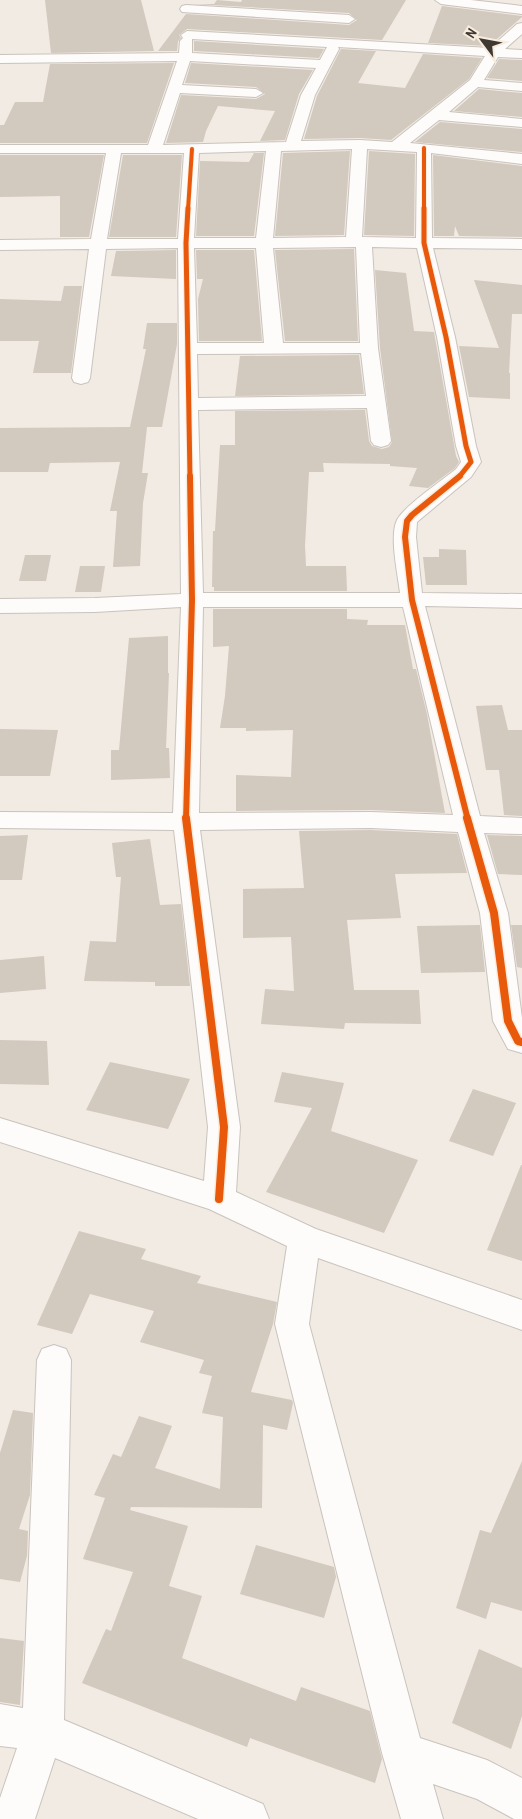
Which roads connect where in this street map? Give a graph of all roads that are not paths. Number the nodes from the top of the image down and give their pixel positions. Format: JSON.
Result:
{"nodes":[{"id":1,"x":442,"y":0,"type":"edge"},
{"id":2,"x":185,"y":4,"type":"edge"},
{"id":3,"x":355,"y":4,"type":"dead end"},
{"id":4,"x":522,"y":10,"type":"edge"},
{"id":5,"x":349,"y":19,"type":"junction"},
{"id":6,"x":522,"y":27,"type":"edge"},
{"id":7,"x":187,"y":35,"type":"junction"},
{"id":8,"x":335,"y":43,"type":"junction"},
{"id":9,"x":494,"y":52,"type":"junction"},
{"id":10,"x":522,"y":54,"type":"edge"},
{"id":11,"x":185,"y":57,"type":"junction"},
{"id":12,"x":0,"y":59,"type":"edge"},
{"id":13,"x":323,"y":64,"type":"junction"},
{"id":14,"x":474,"y":83,"type":"junction"},
{"id":15,"x":522,"y":87,"type":"edge"},
{"id":16,"x":175,"y":89,"type":"junction"},
{"id":17,"x":256,"y":93,"type":"dead end"},
{"id":18,"x":437,"y":115,"type":"junction"},
{"id":19,"x":522,"y":123,"type":"edge"},
{"id":20,"x":360,"y":144,"type":"junction"},
{"id":21,"x":396,"y":146,"type":"junction"},
{"id":22,"x":292,"y":147,"type":"junction"},
{"id":23,"x":274,"y":148,"type":"junction"},
{"id":24,"x":424,"y":148,"type":"junction"},
{"id":25,"x":0,"y":149,"type":"edge"},
{"id":26,"x":114,"y":149,"type":"junction"},
{"id":27,"x":154,"y":149,"type":"junction"},
{"id":28,"x":192,"y":149,"type":"junction"},
{"id":29,"x":522,"y":159,"type":"edge"},
{"id":30,"x":359,"y":242,"type":"junction"},
{"id":31,"x":264,"y":243,"type":"junction"},
{"id":32,"x":424,"y":243,"type":"junction"},
{"id":33,"x":98,"y":244,"type":"junction"},
{"id":34,"x":186,"y":244,"type":"junction"},
{"id":35,"x":522,"y":244,"type":"edge"},
{"id":36,"x":0,"y":246,"type":"edge"},
{"id":37,"x":274,"y":348,"type":"junction"},
{"id":38,"x":369,"y":348,"type":"junction"},
{"id":39,"x":188,"y":349,"type":"junction"},
{"id":40,"x":81,"y":378,"type":"dead end"},
{"id":41,"x":376,"y":402,"type":"junction"},
{"id":42,"x":189,"y":404,"type":"junction"},
{"id":43,"x":382,"y":440,"type":"dead end"},
{"id":44,"x":192,"y":600,"type":"junction"},
{"id":45,"x":412,"y":600,"type":"junction"},
{"id":46,"x":522,"y":601,"type":"edge"},
{"id":47,"x":0,"y":606,"type":"edge"},
{"id":48,"x":0,"y":820,"type":"edge"},
{"id":49,"x":186,"y":822,"type":"junction"},
{"id":50,"x":469,"y":824,"type":"junction"},
{"id":51,"x":522,"y":826,"type":"edge"},
{"id":52,"x":522,"y":1042,"type":"edge"},
{"id":53,"x":0,"y":1130,"type":"edge"},
{"id":54,"x":219,"y":1199,"type":"junction"},
{"id":55,"x":304,"y":1239,"type":"junction"},
{"id":56,"x":522,"y":1316,"type":"edge"},
{"id":57,"x":54,"y":1360,"type":"dead end"},
{"id":58,"x":0,"y":1725,"type":"edge"},
{"id":59,"x":43,"y":1732,"type":"junction"},
{"id":60,"x":403,"y":1753,"type":"junction"},
{"id":61,"x":522,"y":1801,"type":"edge"},
{"id":62,"x":14,"y":1819,"type":"edge"},
{"id":63,"x":248,"y":1819,"type":"edge"},
{"id":64,"x":422,"y":1819,"type":"edge"}],
"edges":[{"from":1,"to":4,"type":"street"},
{"from":2,"to":5,"type":"street"},
{"from":2,"to":7,"type":"street"},
{"from":3,"to":5,"type":"street"},
{"from":5,"to":8,"type":"street"},
{"from":6,"to":9,"type":"street"},
{"from":7,"to":8,"type":"street"},
{"from":7,"to":11,"type":"street"},
{"from":8,"to":9,"type":"street"},
{"from":8,"to":13,"type":"street"},
{"from":9,"to":10,"type":"street"},
{"from":9,"to":14,"type":"street"},
{"from":11,"to":12,"type":"street"},
{"from":11,"to":13,"type":"street"},
{"from":11,"to":16,"type":"street"},
{"from":13,"to":22,"type":"street"},
{"from":14,"to":15,"type":"street"},
{"from":14,"to":18,"type":"street"},
{"from":16,"to":17,"type":"street"},
{"from":16,"to":27,"type":"street"},
{"from":18,"to":19,"type":"street"},
{"from":18,"to":21,"type":"street"},
{"from":20,"to":21,"type":"street"},
{"from":20,"to":22,"type":"street"},
{"from":20,"to":30,"type":"street"},
{"from":21,"to":24,"type":"street"},
{"from":22,"to":23,"type":"street"},
{"from":23,"to":28,"type":"street"},
{"from":23,"to":31,"type":"street"},
{"from":24,"to":29,"type":"street"},
{"from":24,"to":32,"type":"street"},
{"from":25,"to":26,"type":"street"},
{"from":26,"to":27,"type":"street"},
{"from":26,"to":33,"type":"street"},
{"from":27,"to":28,"type":"street"},
{"from":28,"to":34,"type":"street"},
{"from":30,"to":31,"type":"street"},
{"from":30,"to":32,"type":"street"},
{"from":30,"to":38,"type":"street"},
{"from":31,"to":34,"type":"street"},
{"from":31,"to":37,"type":"street"},
{"from":32,"to":35,"type":"street"},
{"from":32,"to":45,"type":"street"},
{"from":33,"to":34,"type":"street"},
{"from":33,"to":36,"type":"street"},
{"from":33,"to":40,"type":"street"},
{"from":34,"to":39,"type":"street"},
{"from":37,"to":38,"type":"street"},
{"from":37,"to":39,"type":"street"},
{"from":38,"to":41,"type":"street"},
{"from":39,"to":42,"type":"street"},
{"from":41,"to":42,"type":"street"},
{"from":41,"to":43,"type":"street"},
{"from":42,"to":44,"type":"street"},
{"from":44,"to":45,"type":"street"},
{"from":44,"to":47,"type":"street"},
{"from":44,"to":49,"type":"street"},
{"from":45,"to":46,"type":"street"},
{"from":45,"to":50,"type":"street"},
{"from":48,"to":49,"type":"street"},
{"from":49,"to":50,"type":"street"},
{"from":49,"to":54,"type":"street"},
{"from":50,"to":51,"type":"street"},
{"from":50,"to":52,"type":"street"},
{"from":53,"to":54,"type":"street"},
{"from":54,"to":55,"type":"street"},
{"from":55,"to":56,"type":"street"},
{"from":55,"to":60,"type":"street"},
{"from":57,"to":59,"type":"street"},
{"from":58,"to":59,"type":"street"},
{"from":59,"to":62,"type":"street"},
{"from":59,"to":63,"type":"street"},
{"from":60,"to":61,"type":"street"},
{"from":60,"to":64,"type":"street"}]}
